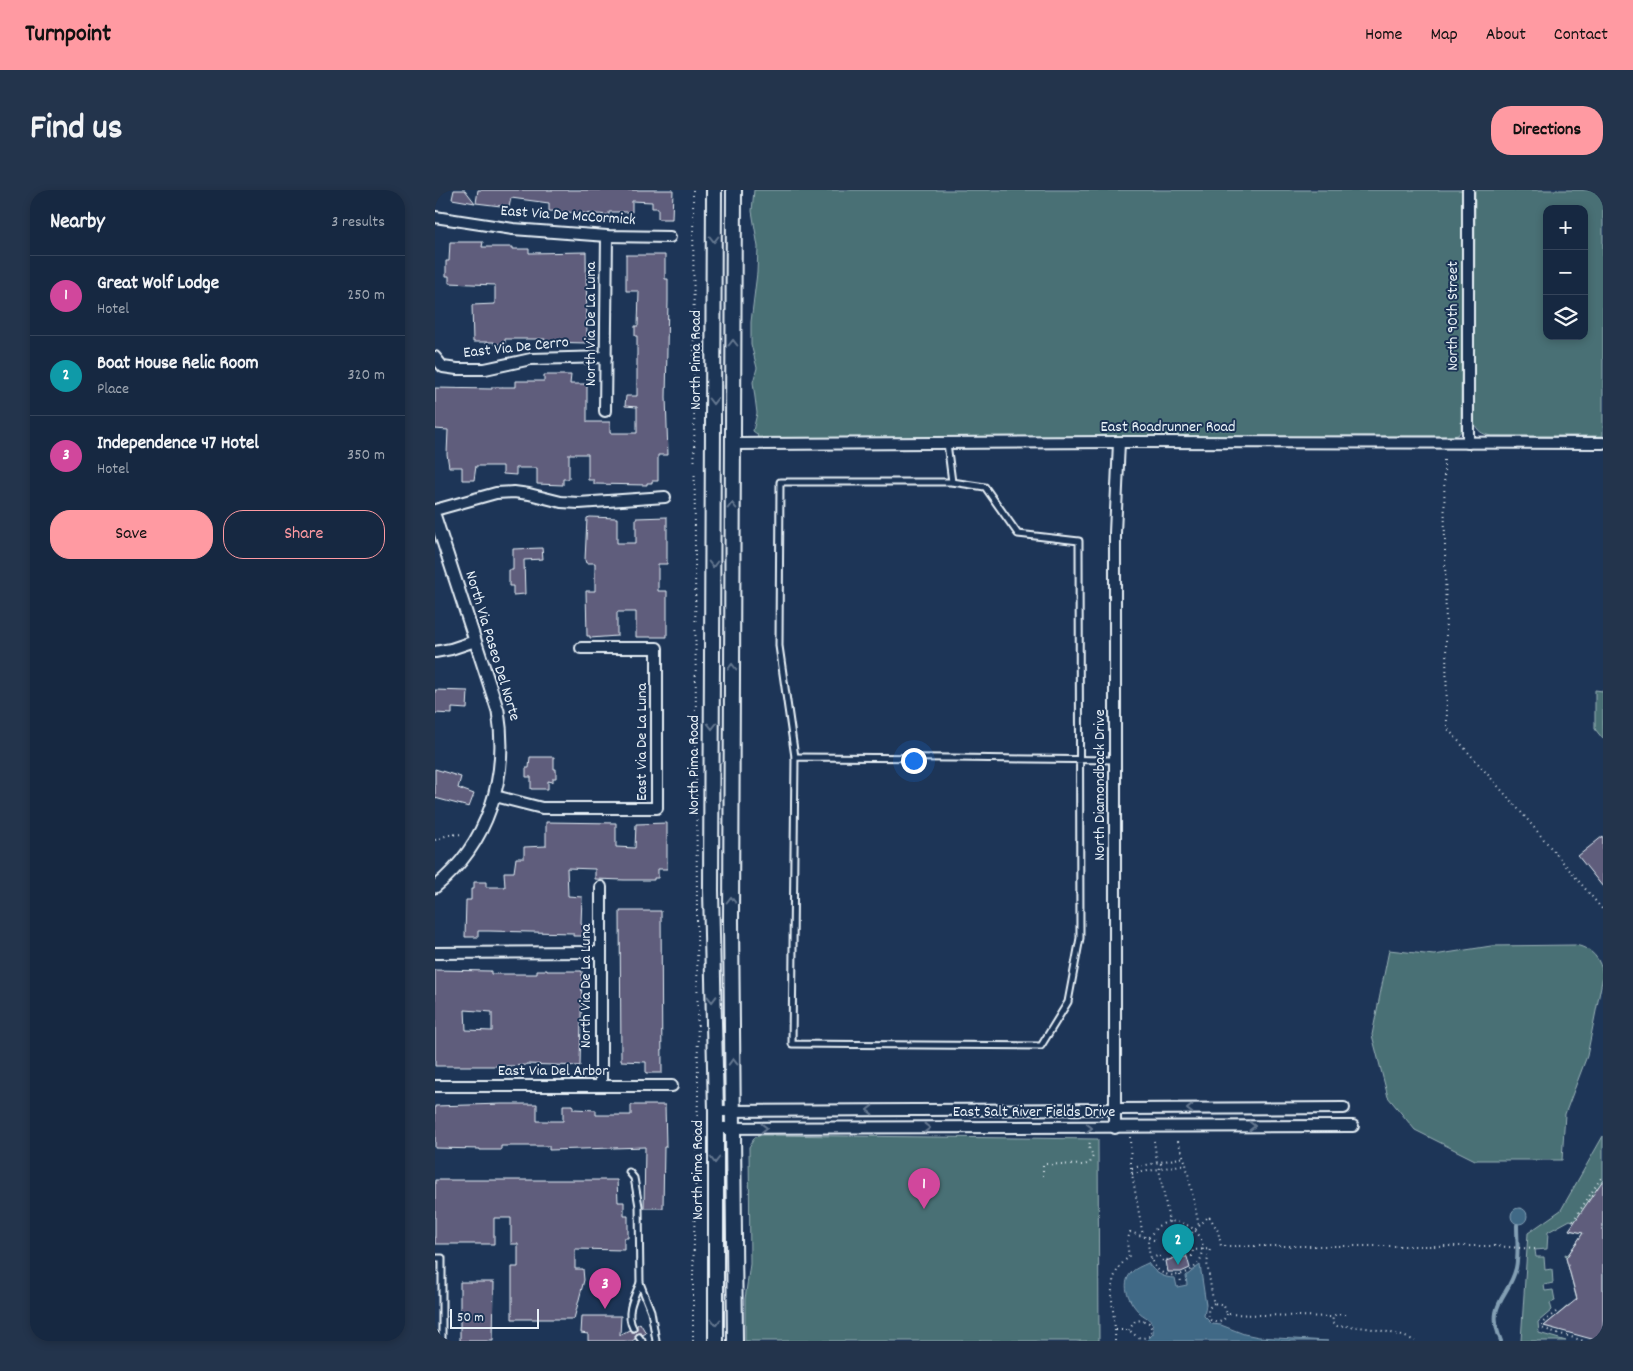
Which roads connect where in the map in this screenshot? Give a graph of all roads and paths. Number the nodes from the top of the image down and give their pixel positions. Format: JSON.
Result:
{"nodes":[{"id":1,"x":693,"y":190,"type":"edge"},
{"id":2,"x":714,"y":190,"type":"edge"},
{"id":3,"x":734,"y":190,"type":"edge"},
{"id":4,"x":1468,"y":190,"type":"edge"},
{"id":5,"x":435,"y":217,"type":"edge"},
{"id":6,"x":607,"y":236,"type":"junction"},
{"id":7,"x":670,"y":237,"type":"dead end"},
{"id":8,"x":435,"y":357,"type":"edge"},
{"id":9,"x":606,"y":357,"type":"junction"},
{"id":10,"x":605,"y":411,"type":"dead end"},
{"id":11,"x":1119,"y":442,"type":"junction"},
{"id":12,"x":947,"y":443,"type":"junction"},
{"id":13,"x":1468,"y":443,"type":"junction"},
{"id":14,"x":1603,"y":443,"type":"edge"},
{"id":15,"x":732,"y":444,"type":"junction"},
{"id":16,"x":1443,"y":460,"type":"dead end"},
{"id":17,"x":952,"y":482,"type":"junction"},
{"id":18,"x":665,"y":497,"type":"dead end"},
{"id":19,"x":435,"y":510,"type":"edge"},
{"id":20,"x":435,"y":517,"type":"edge"},
{"id":21,"x":475,"y":641,"type":"junction"},
{"id":22,"x":581,"y":648,"type":"dead end"},
{"id":23,"x":435,"y":652,"type":"edge"},
{"id":24,"x":795,"y":756,"type":"junction"},
{"id":25,"x":1080,"y":760,"type":"junction"},
{"id":26,"x":1115,"y":760,"type":"junction"},
{"id":27,"x":495,"y":796,"type":"junction"},
{"id":28,"x":465,"y":834,"type":"dead end"},
{"id":29,"x":435,"y":840,"type":"edge"},
{"id":30,"x":435,"y":886,"type":"edge"},
{"id":31,"x":601,"y":887,"type":"dead end"},
{"id":32,"x":1603,"y":910,"type":"edge"},
{"id":33,"x":601,"y":952,"type":"junction"},
{"id":34,"x":435,"y":953,"type":"edge"},
{"id":35,"x":435,"y":1086,"type":"edge"},
{"id":36,"x":601,"y":1086,"type":"junction"},
{"id":37,"x":672,"y":1086,"type":"dead end"},
{"id":38,"x":1343,"y":1108,"type":"dead end"},
{"id":39,"x":1115,"y":1109,"type":"junction"},
{"id":40,"x":715,"y":1111,"type":"junction"},
{"id":41,"x":734,"y":1111,"type":"junction"},
{"id":42,"x":1353,"y":1126,"type":"dead end"},
{"id":43,"x":715,"y":1128,"type":"junction"},
{"id":44,"x":734,"y":1128,"type":"junction"},
{"id":45,"x":1115,"y":1128,"type":"junction"},
{"id":46,"x":1090,"y":1141,"type":"dead end"},
{"id":47,"x":1130,"y":1142,"type":"dead end"},
{"id":48,"x":1153,"y":1142,"type":"dead end"},
{"id":49,"x":1178,"y":1142,"type":"dead end"},
{"id":50,"x":1184,"y":1158,"type":"junction"},
{"id":51,"x":1157,"y":1162,"type":"junction"},
{"id":52,"x":1186,"y":1164,"type":"junction"},
{"id":53,"x":1131,"y":1168,"type":"junction"},
{"id":54,"x":1159,"y":1169,"type":"junction"},
{"id":55,"x":629,"y":1172,"type":"dead end"},
{"id":56,"x":1132,"y":1174,"type":"junction"},
{"id":57,"x":1603,"y":1174,"type":"edge"},
{"id":58,"x":1043,"y":1176,"type":"dead end"},
{"id":59,"x":1169,"y":1221,"type":"junction"},
{"id":60,"x":1573,"y":1221,"type":"dead end"},
{"id":61,"x":1170,"y":1225,"type":"dead end"},
{"id":62,"x":1199,"y":1226,"type":"junction"},
{"id":63,"x":1193,"y":1232,"type":"junction"},
{"id":64,"x":1143,"y":1236,"type":"junction"},
{"id":65,"x":1148,"y":1238,"type":"junction"},
{"id":66,"x":1153,"y":1240,"type":"dead end"},
{"id":67,"x":1535,"y":1249,"type":"dead end"},
{"id":68,"x":1203,"y":1250,"type":"junction"},
{"id":69,"x":435,"y":1258,"type":"edge"},
{"id":70,"x":1151,"y":1259,"type":"junction"},
{"id":71,"x":1180,"y":1275,"type":"junction"},
{"id":72,"x":640,"y":1283,"type":"junction"},
{"id":73,"x":1181,"y":1283,"type":"dead end"},
{"id":74,"x":1214,"y":1303,"type":"junction"},
{"id":75,"x":1556,"y":1312,"type":"dead end"},
{"id":76,"x":1227,"y":1314,"type":"junction"},
{"id":77,"x":1345,"y":1315,"type":"dead end"},
{"id":78,"x":1333,"y":1317,"type":"junction"},
{"id":79,"x":633,"y":1328,"type":"dead end"},
{"id":80,"x":1116,"y":1330,"type":"junction"},
{"id":81,"x":1129,"y":1330,"type":"junction"},
{"id":82,"x":442,"y":1341,"type":"edge"},
{"id":83,"x":656,"y":1341,"type":"edge"},
{"id":84,"x":693,"y":1341,"type":"edge"},
{"id":85,"x":715,"y":1341,"type":"edge"},
{"id":86,"x":735,"y":1341,"type":"edge"},
{"id":87,"x":1115,"y":1341,"type":"edge"},
{"id":88,"x":1415,"y":1341,"type":"edge"},
{"id":89,"x":1583,"y":1341,"type":"edge"}],
"edges":[{"from":1,"to":84,"type":"path"},
{"from":2,"to":40,"type":"main road","name":"North Pima Road","one_way":true},
{"from":15,"to":3,"type":"main road","one_way":true},
{"from":4,"to":13,"type":"street","name":"North 90th Street"},
{"from":5,"to":6,"type":"street","name":"East Via De McCormick"},
{"from":6,"to":7,"type":"street","name":"East Via De McCormick"},
{"from":6,"to":9,"type":"street","name":"North Via De La Luna"},
{"from":8,"to":9,"type":"street","name":"East Via De Cerro"},
{"from":9,"to":10,"type":"street","name":"North Via De La Luna"},
{"from":11,"to":12,"type":"street","name":"East Roadrunner Road"},
{"from":11,"to":13,"type":"street","name":"East Roadrunner Road"},
{"from":11,"to":26,"type":"street","name":"North Diamondback Drive"},
{"from":12,"to":15,"type":"street","name":"East Roadrunner Road"},
{"from":12,"to":17,"type":"lane"},
{"from":13,"to":14,"type":"street","name":"East Roadrunner Road"},
{"from":41,"to":15,"type":"main road","one_way":true},
{"from":16,"to":32,"type":"path"},
{"from":17,"to":24,"type":"lane"},
{"from":17,"to":25,"type":"lane"},
{"from":18,"to":19,"type":"street"},
{"from":20,"to":21,"type":"street","name":"North Via Paseo Del Norte"},
{"from":21,"to":23,"type":"street"},
{"from":21,"to":27,"type":"street","name":"North Via Paseo Del Norte"},
{"from":22,"to":27,"type":"street","name":"East Via De La Luna"},
{"from":24,"to":25,"type":"lane"},
{"from":24,"to":25,"type":"lane"},
{"from":25,"to":26,"type":"lane"},
{"from":26,"to":39,"type":"street","name":"North Diamondback Drive"},
{"from":27,"to":30,"type":"street","name":"North Via Paseo Del Norte"},
{"from":28,"to":29,"type":"path"},
{"from":31,"to":33,"type":"street","name":"North Via De La Luna"},
{"from":33,"to":34,"type":"street"},
{"from":33,"to":36,"type":"street","name":"North Via De La Luna"},
{"from":35,"to":36,"type":"street","name":"East Via Del Arbor"},
{"from":36,"to":37,"type":"street","name":"East Via Del Arbor"},
{"from":38,"to":39,"type":"street","name":"East Salt River Fields Drive","one_way":true},
{"from":39,"to":41,"type":"street","name":"East Salt River Fields Drive","one_way":true},
{"from":39,"to":45,"type":"street","name":"North Diamondback Drive"},
{"from":40,"to":41,"type":"street","name":"East Salt River Fields Drive"},
{"from":40,"to":43,"type":"main road","name":"North Pima Road"},
{"from":41,"to":44,"type":"main road"},
{"from":45,"to":42,"type":"street","name":"East Salt River Fields Drive","one_way":true},
{"from":43,"to":44,"type":"street","name":"East Salt River Fields Drive"},
{"from":43,"to":85,"type":"main road","name":"North Pima Road","one_way":true},
{"from":44,"to":45,"type":"street","name":"East Salt River Fields Drive","one_way":true},
{"from":44,"to":86,"type":"main road"},
{"from":46,"to":58,"type":"path"},
{"from":47,"to":53,"type":"path"},
{"from":48,"to":51,"type":"path"},
{"from":49,"to":50,"type":"path"},
{"from":50,"to":51,"type":"path"},
{"from":50,"to":52,"type":"path"},
{"from":51,"to":53,"type":"path"},
{"from":51,"to":54,"type":"path"},
{"from":52,"to":54,"type":"path"},
{"from":52,"to":62,"type":"path"},
{"from":53,"to":56,"type":"path"},
{"from":54,"to":56,"type":"path"},
{"from":54,"to":59,"type":"path"},
{"from":55,"to":72,"type":"lane"},
{"from":56,"to":64,"type":"path"},
{"from":57,"to":60,"type":"path"},
{"from":59,"to":61,"type":"path"},
{"from":59,"to":63,"type":"path"},
{"from":59,"to":65,"type":"path"},
{"from":62,"to":63,"type":"path"},
{"from":62,"to":67,"type":"path"},
{"from":63,"to":68,"type":"path"},
{"from":64,"to":65,"type":"path"},
{"from":64,"to":80,"type":"path"},
{"from":65,"to":66,"type":"path"},
{"from":65,"to":70,"type":"path"},
{"from":68,"to":70,"type":"path"},
{"from":68,"to":71,"type":"path"},
{"from":68,"to":74,"type":"path"},
{"from":69,"to":82,"type":"lane"},
{"from":70,"to":71,"type":"path"},
{"from":71,"to":73,"type":"path"},
{"from":72,"to":79,"type":"lane"},
{"from":72,"to":83,"type":"lane"},
{"from":74,"to":76,"type":"path"},
{"from":74,"to":76,"type":"path"},
{"from":75,"to":89,"type":"path"},
{"from":76,"to":78,"type":"path"},
{"from":77,"to":78,"type":"path"},
{"from":78,"to":88,"type":"path"},
{"from":80,"to":81,"type":"path"},
{"from":80,"to":87,"type":"path"},
{"from":81,"to":81,"type":"path"}]}
